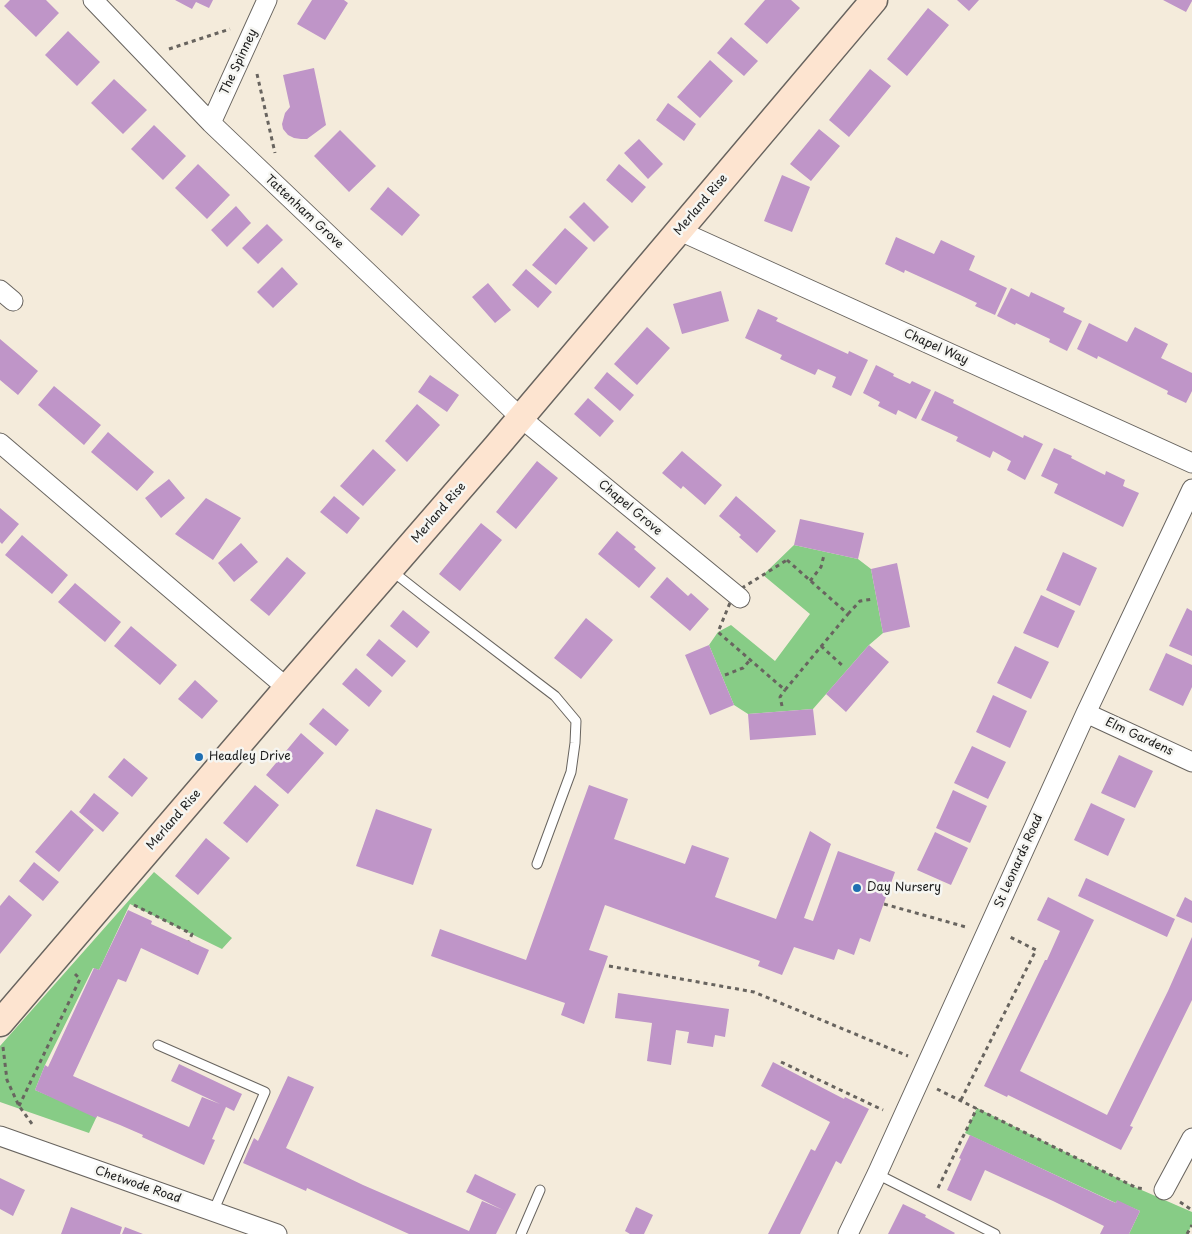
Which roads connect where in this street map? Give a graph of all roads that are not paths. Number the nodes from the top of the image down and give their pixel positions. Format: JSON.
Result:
{"nodes":[{"id":1,"x":92,"y":0,"type":"edge"},
{"id":2,"x":267,"y":0,"type":"edge"},
{"id":3,"x":874,"y":0,"type":"edge"},
{"id":4,"x":211,"y":123,"type":"junction"},
{"id":5,"x":680,"y":231,"type":"junction"},
{"id":6,"x":521,"y":418,"type":"junction"},
{"id":7,"x":0,"y":443,"type":"edge"},
{"id":8,"x":1192,"y":464,"type":"edge"},
{"id":9,"x":1192,"y":490,"type":"edge"},
{"id":10,"x":390,"y":569,"type":"junction"},
{"id":11,"x":737,"y":596,"type":"road end"},
{"id":12,"x":287,"y":688,"type":"junction"},
{"id":13,"x":1086,"y":713,"type":"junction"},
{"id":14,"x":1192,"y":762,"type":"edge"},
{"id":15,"x":537,"y":864,"type":"dead end"},
{"id":16,"x":0,"y":1022,"type":"edge"},
{"id":17,"x":158,"y":1045,"type":"dead end"},
{"id":18,"x":0,"y":1136,"type":"edge"},
{"id":19,"x":1192,"y":1138,"type":"edge"},
{"id":20,"x":877,"y":1174,"type":"junction"},
{"id":21,"x":540,"y":1190,"type":"dead end"},
{"id":22,"x":1164,"y":1190,"type":"road end"},
{"id":23,"x":213,"y":1212,"type":"junction"},
{"id":24,"x":276,"y":1234,"type":"edge"},
{"id":25,"x":521,"y":1234,"type":"edge"},
{"id":26,"x":848,"y":1234,"type":"edge"},
{"id":27,"x":995,"y":1234,"type":"edge"}],
"edges":[{"from":1,"to":4,"type":"street","name":"Tattenham Grove"},
{"from":2,"to":4,"type":"street","name":"The Spinney"},
{"from":3,"to":5,"type":"street","name":"Merland Rise"},
{"from":4,"to":6,"type":"street","name":"Tattenham Grove"},
{"from":5,"to":6,"type":"street","name":"Merland Rise"},
{"from":5,"to":8,"type":"street","name":"Chapel Way"},
{"from":6,"to":10,"type":"street","name":"Merland Rise"},
{"from":6,"to":11,"type":"street","name":"Chapel Grove"},
{"from":7,"to":12,"type":"street"},
{"from":9,"to":13,"type":"street","name":"St Leonards Road"},
{"from":10,"to":12,"type":"street","name":"Merland Rise"},
{"from":10,"to":15,"type":"lane"},
{"from":12,"to":16,"type":"street","name":"Merland Rise"},
{"from":13,"to":14,"type":"street","name":"Elm Gardens"},
{"from":13,"to":20,"type":"street","name":"St Leonards Road"},
{"from":17,"to":23,"type":"lane"},
{"from":18,"to":23,"type":"street","name":"Chetwode Road"},
{"from":19,"to":22,"type":"street"},
{"from":20,"to":26,"type":"street","name":"St Leonards Road"},
{"from":20,"to":27,"type":"lane"},
{"from":21,"to":25,"type":"lane"},
{"from":23,"to":24,"type":"street","name":"Chetwode Road"}]}
